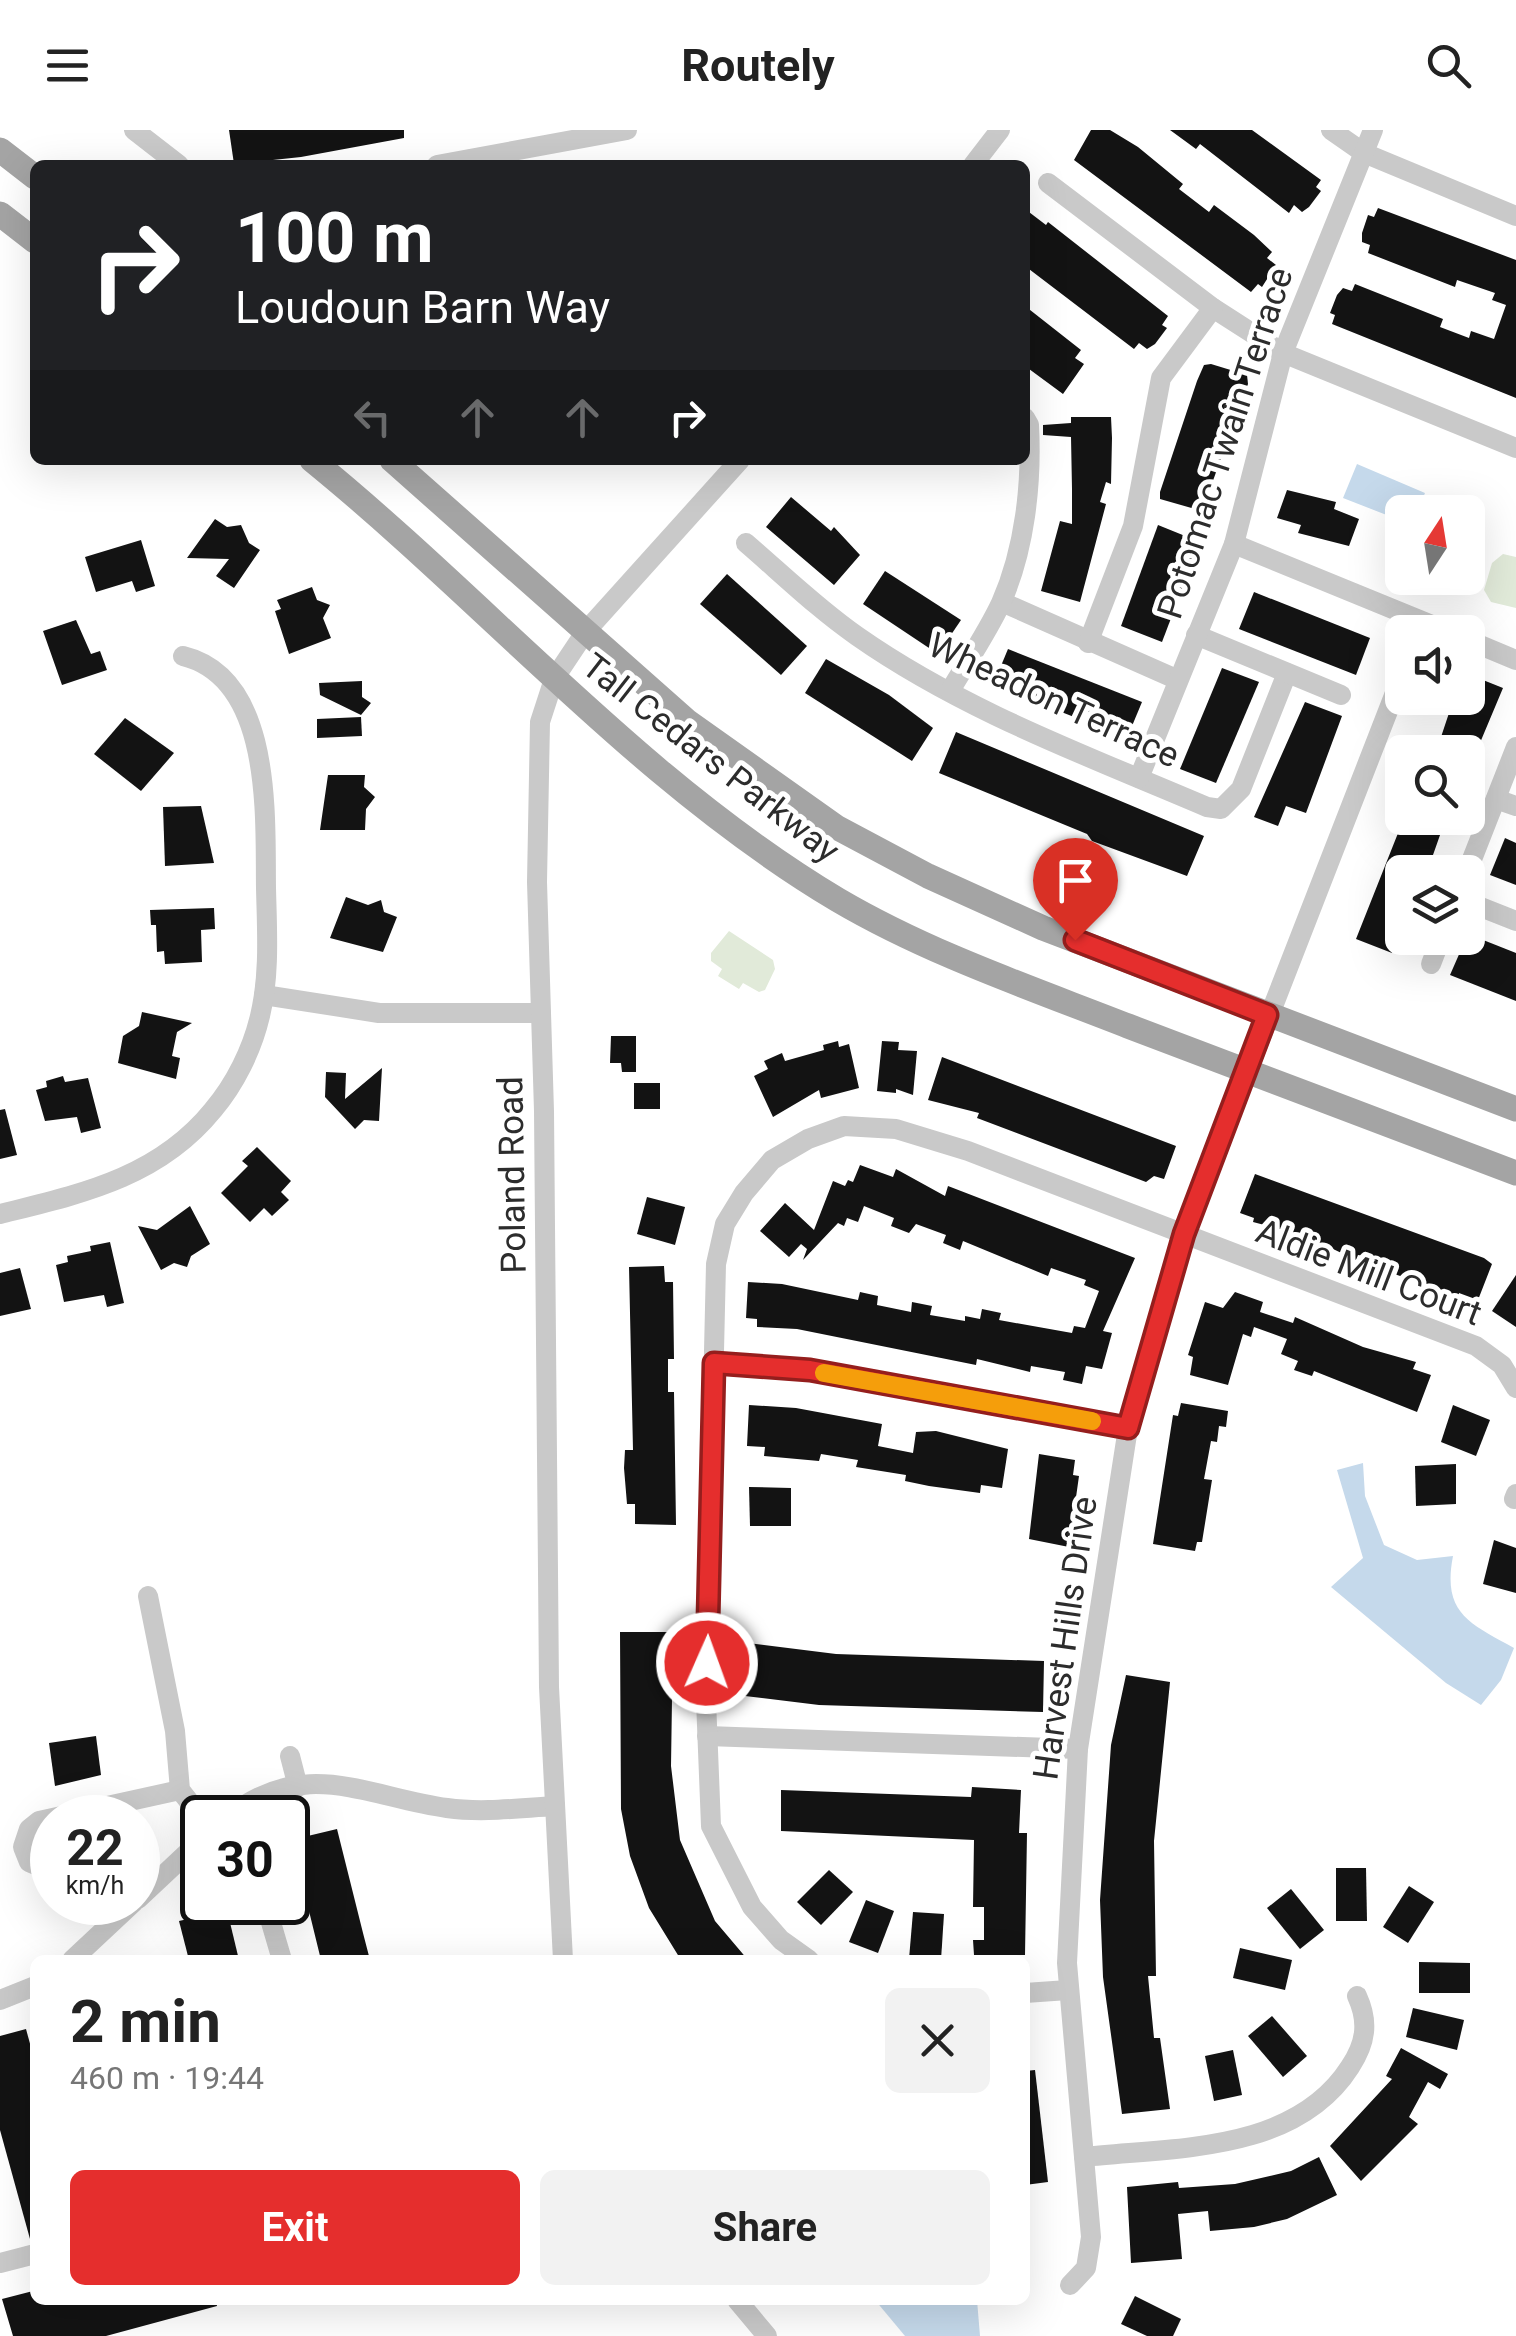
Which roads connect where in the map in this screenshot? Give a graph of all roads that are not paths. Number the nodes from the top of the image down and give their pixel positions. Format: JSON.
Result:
{"nodes":[{"id":1,"x":134,"y":130,"type":"edge"},
{"id":2,"x":627,"y":130,"type":"edge"},
{"id":3,"x":1331,"y":130,"type":"edge"},
{"id":4,"x":1374,"y":130,"type":"edge"},
{"id":5,"x":995,"y":132,"type":"edge"},
{"id":6,"x":153,"y":146,"type":"junction"},
{"id":7,"x":0,"y":150,"type":"edge"},
{"id":8,"x":1364,"y":153,"type":"junction"},
{"id":9,"x":143,"y":160,"type":"edge"},
{"id":10,"x":172,"y":160,"type":"edge"},
{"id":11,"x":464,"y":160,"type":"edge"},
{"id":12,"x":976,"y":160,"type":"edge"},
{"id":13,"x":30,"y":173,"type":"edge"},
{"id":14,"x":1048,"y":183,"type":"dead end"},
{"id":15,"x":0,"y":214,"type":"edge"},
{"id":16,"x":1516,"y":216,"type":"edge"},
{"id":17,"x":30,"y":237,"type":"edge"},
{"id":18,"x":1212,"y":308,"type":"junction"},
{"id":19,"x":1283,"y":353,"type":"junction"},
{"id":20,"x":1516,"y":448,"type":"edge"},
{"id":21,"x":318,"y":465,"type":"edge"},
{"id":22,"x":398,"y":465,"type":"edge"},
{"id":23,"x":735,"y":465,"type":"edge"},
{"id":24,"x":1030,"y":465,"type":"edge"},
{"id":25,"x":746,"y":543,"type":"dead end"},
{"id":26,"x":1234,"y":544,"type":"junction"},
{"id":27,"x":1002,"y":602,"type":"junction"},
{"id":28,"x":1394,"y":615,"type":"edge"},
{"id":29,"x":586,"y":631,"type":"junction"},
{"id":30,"x":1196,"y":635,"type":"junction"},
{"id":31,"x":1088,"y":643,"type":"junction"},
{"id":32,"x":1485,"y":647,"type":"edge"},
{"id":33,"x":183,"y":656,"type":"dead end"},
{"id":34,"x":1516,"y":660,"type":"edge"},
{"id":35,"x":1287,"y":674,"type":"junction"},
{"id":36,"x":1176,"y":678,"type":"junction"},
{"id":37,"x":554,"y":680,"type":"junction"},
{"id":38,"x":950,"y":692,"type":"junction"},
{"id":39,"x":1342,"y":694,"type":"dead end"},
{"id":40,"x":1386,"y":715,"type":"edge"},
{"id":41,"x":1516,"y":748,"type":"edge"},
{"id":42,"x":1138,"y":778,"type":"junction"},
{"id":43,"x":1506,"y":802,"type":"edge"},
{"id":44,"x":1476,"y":855,"type":"edge"},
{"id":45,"x":1485,"y":909,"type":"edge"},
{"id":46,"x":1516,"y":921,"type":"edge"},
{"id":47,"x":1434,"y":955,"type":"edge"},
{"id":48,"x":1431,"y":964,"type":"dead end"},
{"id":49,"x":264,"y":995,"type":"junction"},
{"id":50,"x":541,"y":1014,"type":"junction"},
{"id":51,"x":1267,"y":1015,"type":"junction"},
{"id":52,"x":1246,"y":1070,"type":"junction"},
{"id":53,"x":1516,"y":1109,"type":"edge"},
{"id":54,"x":1516,"y":1173,"type":"edge"},
{"id":55,"x":0,"y":1214,"type":"edge"},
{"id":56,"x":1184,"y":1234,"type":"junction"},
{"id":57,"x":714,"y":1363,"type":"junction"},
{"id":58,"x":1516,"y":1388,"type":"edge"},
{"id":59,"x":1128,"y":1428,"type":"junction"},
{"id":60,"x":148,"y":1596,"type":"dead end"},
{"id":61,"x":708,"y":1736,"type":"junction"},
{"id":62,"x":1078,"y":1749,"type":"junction"},
{"id":63,"x":290,"y":1756,"type":"dead end"},
{"id":64,"x":298,"y":1787,"type":"junction"},
{"id":65,"x":180,"y":1790,"type":"junction"},
{"id":66,"x":184,"y":1795,"type":"edge"},
{"id":67,"x":272,"y":1795,"type":"edge"},
{"id":68,"x":160,"y":1797,"type":"edge"},
{"id":69,"x":554,"y":1806,"type":"junction"},
{"id":70,"x":30,"y":1828,"type":"edge"},
{"id":71,"x":180,"y":1860,"type":"edge"},
{"id":72,"x":30,"y":1862,"type":"edge"},
{"id":73,"x":160,"y":1878,"type":"edge"},
{"id":74,"x":110,"y":1925,"type":"edge"},
{"id":75,"x":272,"y":1925,"type":"edge"},
{"id":76,"x":77,"y":1955,"type":"edge"},
{"id":77,"x":281,"y":1955,"type":"edge"},
{"id":78,"x":563,"y":1955,"type":"edge"},
{"id":79,"x":796,"y":1955,"type":"edge"},
{"id":80,"x":30,"y":1988,"type":"edge"},
{"id":81,"x":1068,"y":1990,"type":"junction"},
{"id":82,"x":1030,"y":1993,"type":"edge"},
{"id":83,"x":1357,"y":1996,"type":"dead end"},
{"id":84,"x":0,"y":2000,"type":"edge"},
{"id":85,"x":1084,"y":2157,"type":"junction"},
{"id":86,"x":30,"y":2255,"type":"edge"},
{"id":87,"x":0,"y":2263,"type":"edge"},
{"id":88,"x":1070,"y":2285,"type":"dead end"},
{"id":89,"x":741,"y":2305,"type":"edge"},
{"id":90,"x":767,"y":2336,"type":"edge"}],
"edges":[{"from":1,"to":6,"type":"street"},
{"from":2,"to":11,"type":"street"},
{"from":3,"to":8,"type":"street"},
{"from":4,"to":8,"type":"street","name":"Potomac Twain Terrace"},
{"from":5,"to":12,"type":"street"},
{"from":6,"to":9,"type":"street"},
{"from":6,"to":10,"type":"street"},
{"from":7,"to":13,"type":"main road"},
{"from":8,"to":16,"type":"street"},
{"from":8,"to":19,"type":"street","name":"Potomac Twain Terrace"},
{"from":14,"to":18,"type":"street"},
{"from":15,"to":17,"type":"main road"},
{"from":18,"to":19,"type":"street"},
{"from":18,"to":31,"type":"street"},
{"from":19,"to":20,"type":"street"},
{"from":19,"to":26,"type":"street","name":"Potomac Twain Terrace"},
{"from":21,"to":37,"type":"main road","name":"Tall Cedars Parkway"},
{"from":22,"to":29,"type":"main road","name":"Tall Cedars Parkway"},
{"from":23,"to":29,"type":"street","name":"Poland Road"},
{"from":24,"to":27,"type":"street"},
{"from":25,"to":38,"type":"street","name":"Wheadon Terrace"},
{"from":26,"to":28,"type":"street"},
{"from":26,"to":30,"type":"street","name":"Potomac Twain Terrace"},
{"from":27,"to":31,"type":"street"},
{"from":27,"to":38,"type":"street"},
{"from":29,"to":37,"type":"street","name":"Poland Road"},
{"from":29,"to":51,"type":"main road","name":"Tall Cedars Parkway"},
{"from":30,"to":35,"type":"street"},
{"from":30,"to":36,"type":"street","name":"Potomac Twain Terrace"},
{"from":31,"to":36,"type":"street"},
{"from":32,"to":34,"type":"street"},
{"from":33,"to":49,"type":"street"},
{"from":35,"to":39,"type":"street"},
{"from":35,"to":42,"type":"street","name":"Wheadon Terrace"},
{"from":36,"to":42,"type":"street","name":"Potomac Twain Terrace"},
{"from":37,"to":50,"type":"street","name":"Poland Road"},
{"from":37,"to":52,"type":"main road","name":"Tall Cedars Parkway"},
{"from":38,"to":42,"type":"street","name":"Wheadon Terrace"},
{"from":40,"to":51,"type":"street","name":"Harvest Hills Drive"},
{"from":41,"to":43,"type":"street"},
{"from":43,"to":44,"type":"street"},
{"from":45,"to":46,"type":"street"},
{"from":47,"to":48,"type":"street"},
{"from":49,"to":50,"type":"street"},
{"from":49,"to":55,"type":"street"},
{"from":50,"to":69,"type":"street","name":"Poland Road"},
{"from":51,"to":52,"type":"street","name":"Harvest Hills Drive"},
{"from":51,"to":53,"type":"main road","name":"Tall Cedars Parkway"},
{"from":52,"to":54,"type":"main road","name":"Tall Cedars Parkway"},
{"from":52,"to":56,"type":"street","name":"Harvest Hills Drive"},
{"from":56,"to":57,"type":"street","name":"Aldie Mill Court"},
{"from":56,"to":58,"type":"street","name":"Aldie Mill Court"},
{"from":56,"to":59,"type":"street","name":"Harvest Hills Drive"},
{"from":57,"to":59,"type":"street"},
{"from":57,"to":61,"type":"street","name":"Aldie Mill Court"},
{"from":59,"to":62,"type":"street","name":"Harvest Hills Drive"},
{"from":60,"to":65,"type":"street"},
{"from":61,"to":62,"type":"street"},
{"from":61,"to":79,"type":"street","name":"Aldie Mill Court"},
{"from":62,"to":81,"type":"street","name":"Harvest Hills Drive"},
{"from":63,"to":64,"type":"street"},
{"from":64,"to":67,"type":"street"},
{"from":64,"to":69,"type":"street"},
{"from":65,"to":66,"type":"street"},
{"from":65,"to":68,"type":"street"},
{"from":69,"to":78,"type":"street","name":"Poland Road"},
{"from":70,"to":72,"type":"street"},
{"from":71,"to":73,"type":"street"},
{"from":74,"to":76,"type":"street"},
{"from":75,"to":77,"type":"street"},
{"from":80,"to":84,"type":"street"},
{"from":81,"to":82,"type":"street"},
{"from":81,"to":85,"type":"street","name":"Harvest Hills Drive"},
{"from":83,"to":85,"type":"street"},
{"from":85,"to":88,"type":"street","name":"Harvest Hills Drive"},
{"from":86,"to":87,"type":"street"},
{"from":89,"to":90,"type":"street"}]}
